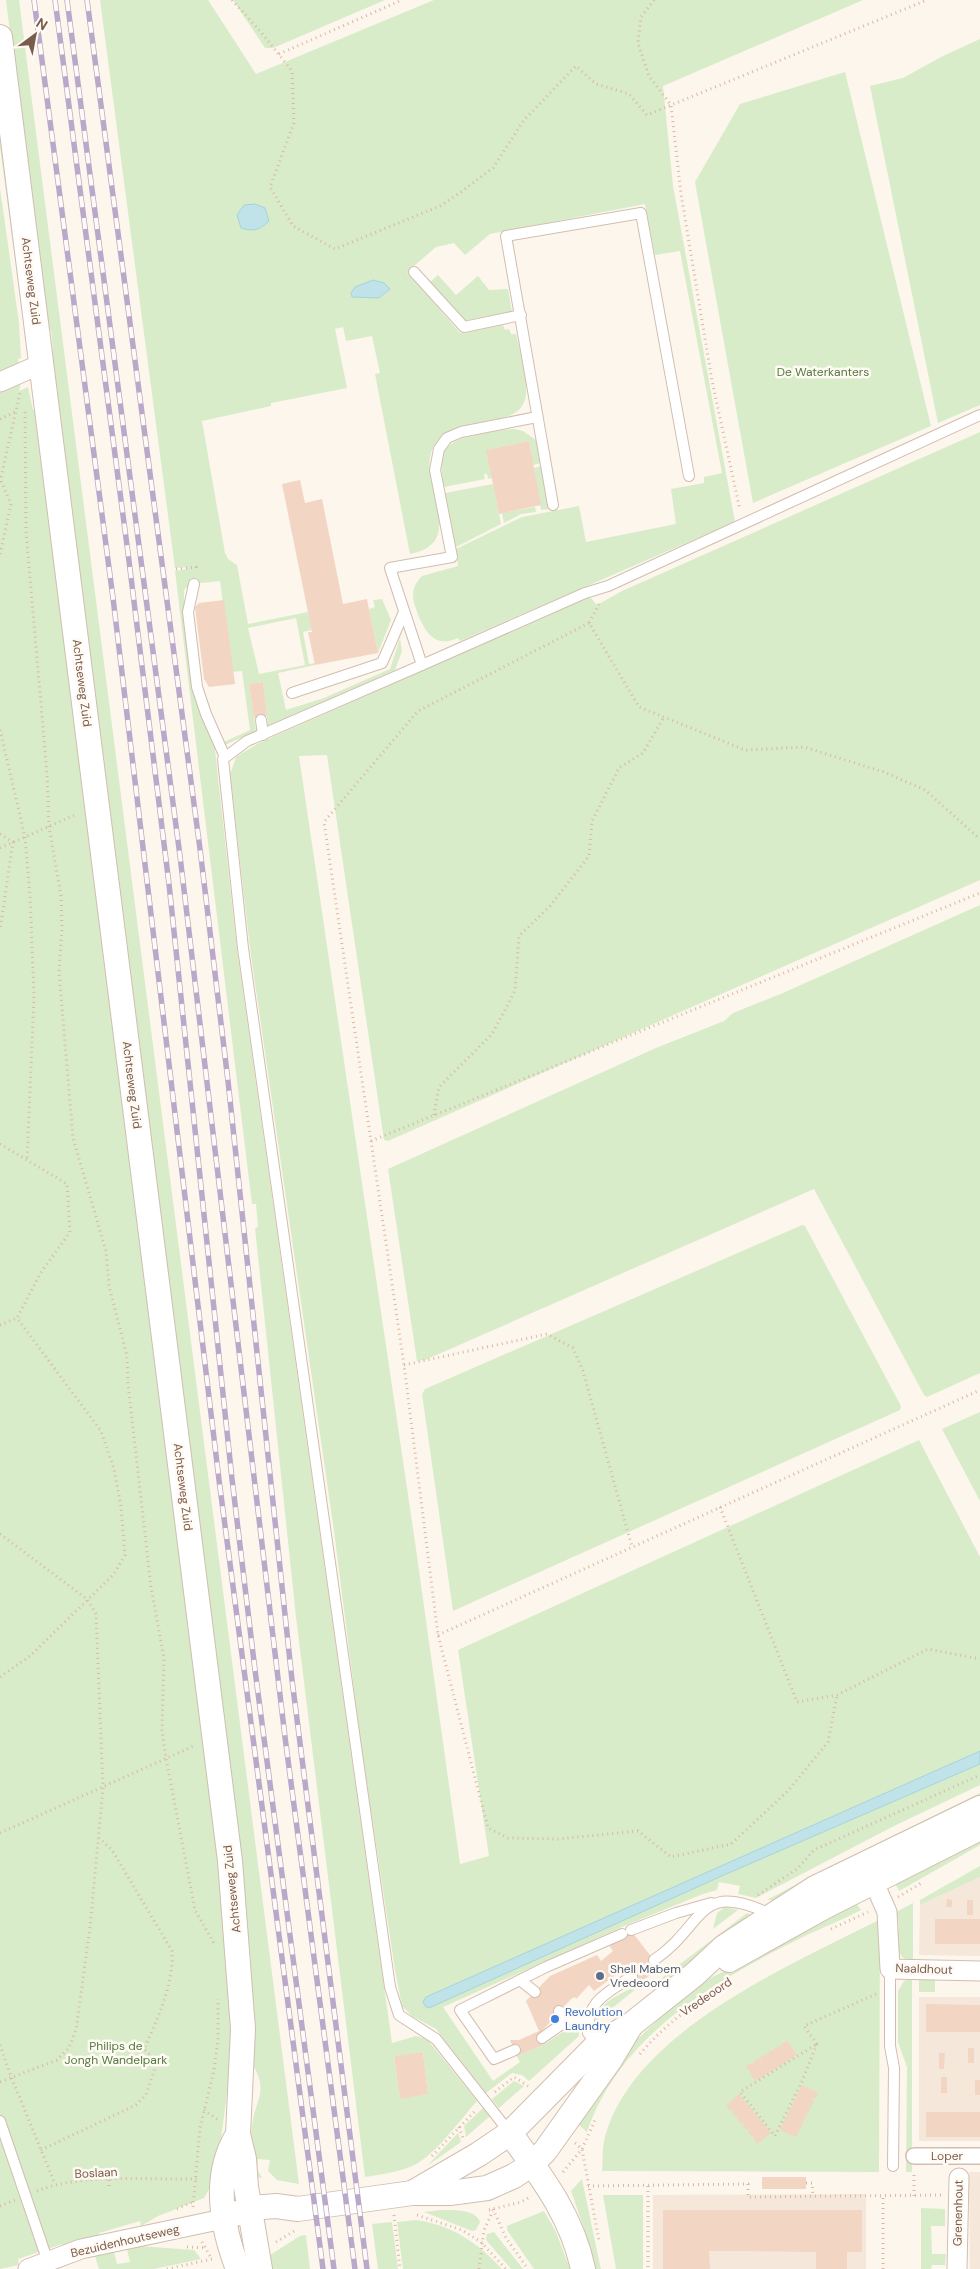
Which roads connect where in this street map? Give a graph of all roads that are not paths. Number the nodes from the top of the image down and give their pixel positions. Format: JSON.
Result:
{"nodes":[{"id":1,"x":0,"y":37,"type":"edge"},
{"id":2,"x":414,"y":272,"type":"dead end"},
{"id":3,"x":521,"y":315,"type":"junction"},
{"id":4,"x":41,"y":364,"type":"junction"},
{"id":5,"x":0,"y":382,"type":"edge"},
{"id":6,"x":980,"y":415,"type":"edge"},
{"id":7,"x":537,"y":417,"type":"junction"},
{"id":8,"x":690,"y":476,"type":"dead end"},
{"id":9,"x":553,"y":504,"type":"dead end"},
{"id":10,"x":194,"y":584,"type":"dead end"},
{"id":11,"x":404,"y":612,"type":"junction"},
{"id":12,"x":422,"y":665,"type":"junction"},
{"id":13,"x":292,"y":693,"type":"dead end"},
{"id":14,"x":261,"y":720,"type":"dead end"},
{"id":15,"x":263,"y":734,"type":"junction"},
{"id":16,"x":225,"y":757,"type":"junction"},
{"id":17,"x":980,"y":1808,"type":"edge"},
{"id":18,"x":980,"y":1828,"type":"edge"},
{"id":19,"x":874,"y":1883,"type":"junction"},
{"id":20,"x":715,"y":1903,"type":"junction"},
{"id":21,"x":769,"y":1917,"type":"junction"},
{"id":22,"x":654,"y":1960,"type":"dead end"},
{"id":23,"x":890,"y":1969,"type":"junction"},
{"id":24,"x":980,"y":1971,"type":"edge"},
{"id":25,"x":632,"y":1976,"type":"dead end"},
{"id":26,"x":520,"y":1980,"type":"junction"},
{"id":27,"x":535,"y":1992,"type":"dead end"},
{"id":28,"x":559,"y":2011,"type":"dead end"},
{"id":29,"x":569,"y":2019,"type":"junction"},
{"id":30,"x":588,"y":2020,"type":"junction"},
{"id":31,"x":542,"y":2038,"type":"dead end"},
{"id":32,"x":514,"y":2050,"type":"dead end"},
{"id":33,"x":604,"y":2052,"type":"junction"},
{"id":34,"x":0,"y":2121,"type":"edge"},
{"id":35,"x":510,"y":2133,"type":"junction"},
{"id":36,"x":238,"y":2134,"type":"junction"},
{"id":37,"x":914,"y":2156,"type":"road end"},
{"id":38,"x":959,"y":2156,"type":"junction"},
{"id":39,"x":980,"y":2156,"type":"edge"},
{"id":40,"x":532,"y":2164,"type":"junction"},
{"id":41,"x":893,"y":2166,"type":"dead end"},
{"id":42,"x":959,"y":2186,"type":"joint"},
{"id":43,"x":412,"y":2203,"type":"junction"},
{"id":44,"x":252,"y":2217,"type":"junction"},
{"id":45,"x":223,"y":2219,"type":"junction"},
{"id":46,"x":48,"y":2262,"type":"junction"},
{"id":47,"x":28,"y":2269,"type":"edge"},
{"id":48,"x":238,"y":2269,"type":"edge"},
{"id":49,"x":260,"y":2269,"type":"edge"},
{"id":50,"x":583,"y":2269,"type":"edge"},
{"id":51,"x":958,"y":2269,"type":"edge"}],
"edges":[{"from":1,"to":4,"type":"street","name":"Achtseweg Zuid"},
{"from":2,"to":3,"type":"lane"},
{"from":3,"to":7,"type":"lane"},
{"from":3,"to":8,"type":"lane"},
{"from":4,"to":5,"type":"street"},
{"from":4,"to":36,"type":"street","name":"Achtseweg Zuid"},
{"from":6,"to":12,"type":"lane"},
{"from":7,"to":9,"type":"lane"},
{"from":7,"to":11,"type":"lane"},
{"from":10,"to":16,"type":"lane"},
{"from":11,"to":12,"type":"lane"},
{"from":11,"to":13,"type":"lane"},
{"from":12,"to":15,"type":"lane"},
{"from":14,"to":15,"type":"lane"},
{"from":15,"to":16,"type":"lane"},
{"from":16,"to":35,"type":"lane"},
{"from":17,"to":19,"type":"street","name":"Vredeoord"},
{"from":18,"to":19,"type":"street","name":"Vredeoord"},
{"from":19,"to":21,"type":"street","name":"Vredeoord"},
{"from":19,"to":23,"type":"street","name":"Naaldhout"},
{"from":20,"to":21,"type":"lane"},
{"from":20,"to":22,"type":"lane"},
{"from":20,"to":26,"type":"lane"},
{"from":21,"to":33,"type":"street","name":"Vredeoord"},
{"from":23,"to":24,"type":"street","name":"Naaldhout"},
{"from":23,"to":41,"type":"lane"},
{"from":25,"to":30,"type":"lane"},
{"from":26,"to":27,"type":"lane"},
{"from":26,"to":32,"type":"lane"},
{"from":28,"to":29,"type":"lane"},
{"from":29,"to":30,"type":"lane"},
{"from":29,"to":31,"type":"lane"},
{"from":30,"to":33,"type":"lane"},
{"from":33,"to":35,"type":"street","name":"Vredeoord"},
{"from":33,"to":40,"type":"street","name":"Vredeoord"},
{"from":34,"to":46,"type":"lane"},
{"from":35,"to":40,"type":"street"},
{"from":35,"to":43,"type":"street","name":"Bezuidenhoutseweg"},
{"from":36,"to":44,"type":"street","name":"Achtseweg Zuid"},
{"from":36,"to":45,"type":"street","name":"Achtseweg Zuid"},
{"from":37,"to":38,"type":"street","name":"Loper"},
{"from":38,"to":39,"type":"street","name":"Loper"},
{"from":38,"to":42,"type":"street","name":"Grenenhout"},
{"from":40,"to":43,"type":"street","name":"Bezuidenhoutseweg"},
{"from":40,"to":50,"type":"street"},
{"from":42,"to":51,"type":"street","name":"Grenenhout"},
{"from":43,"to":44,"type":"street","name":"Bezuidenhoutseweg"},
{"from":44,"to":45,"type":"street","name":"Bezuidenhoutseweg"},
{"from":44,"to":49,"type":"street","name":"Achtseweg Zuid"},
{"from":45,"to":46,"type":"street","name":"Bezuidenhoutseweg"},
{"from":45,"to":48,"type":"street","name":"Achtseweg Zuid"},
{"from":46,"to":47,"type":"street","name":"Bezuidenhoutseweg"}]}
